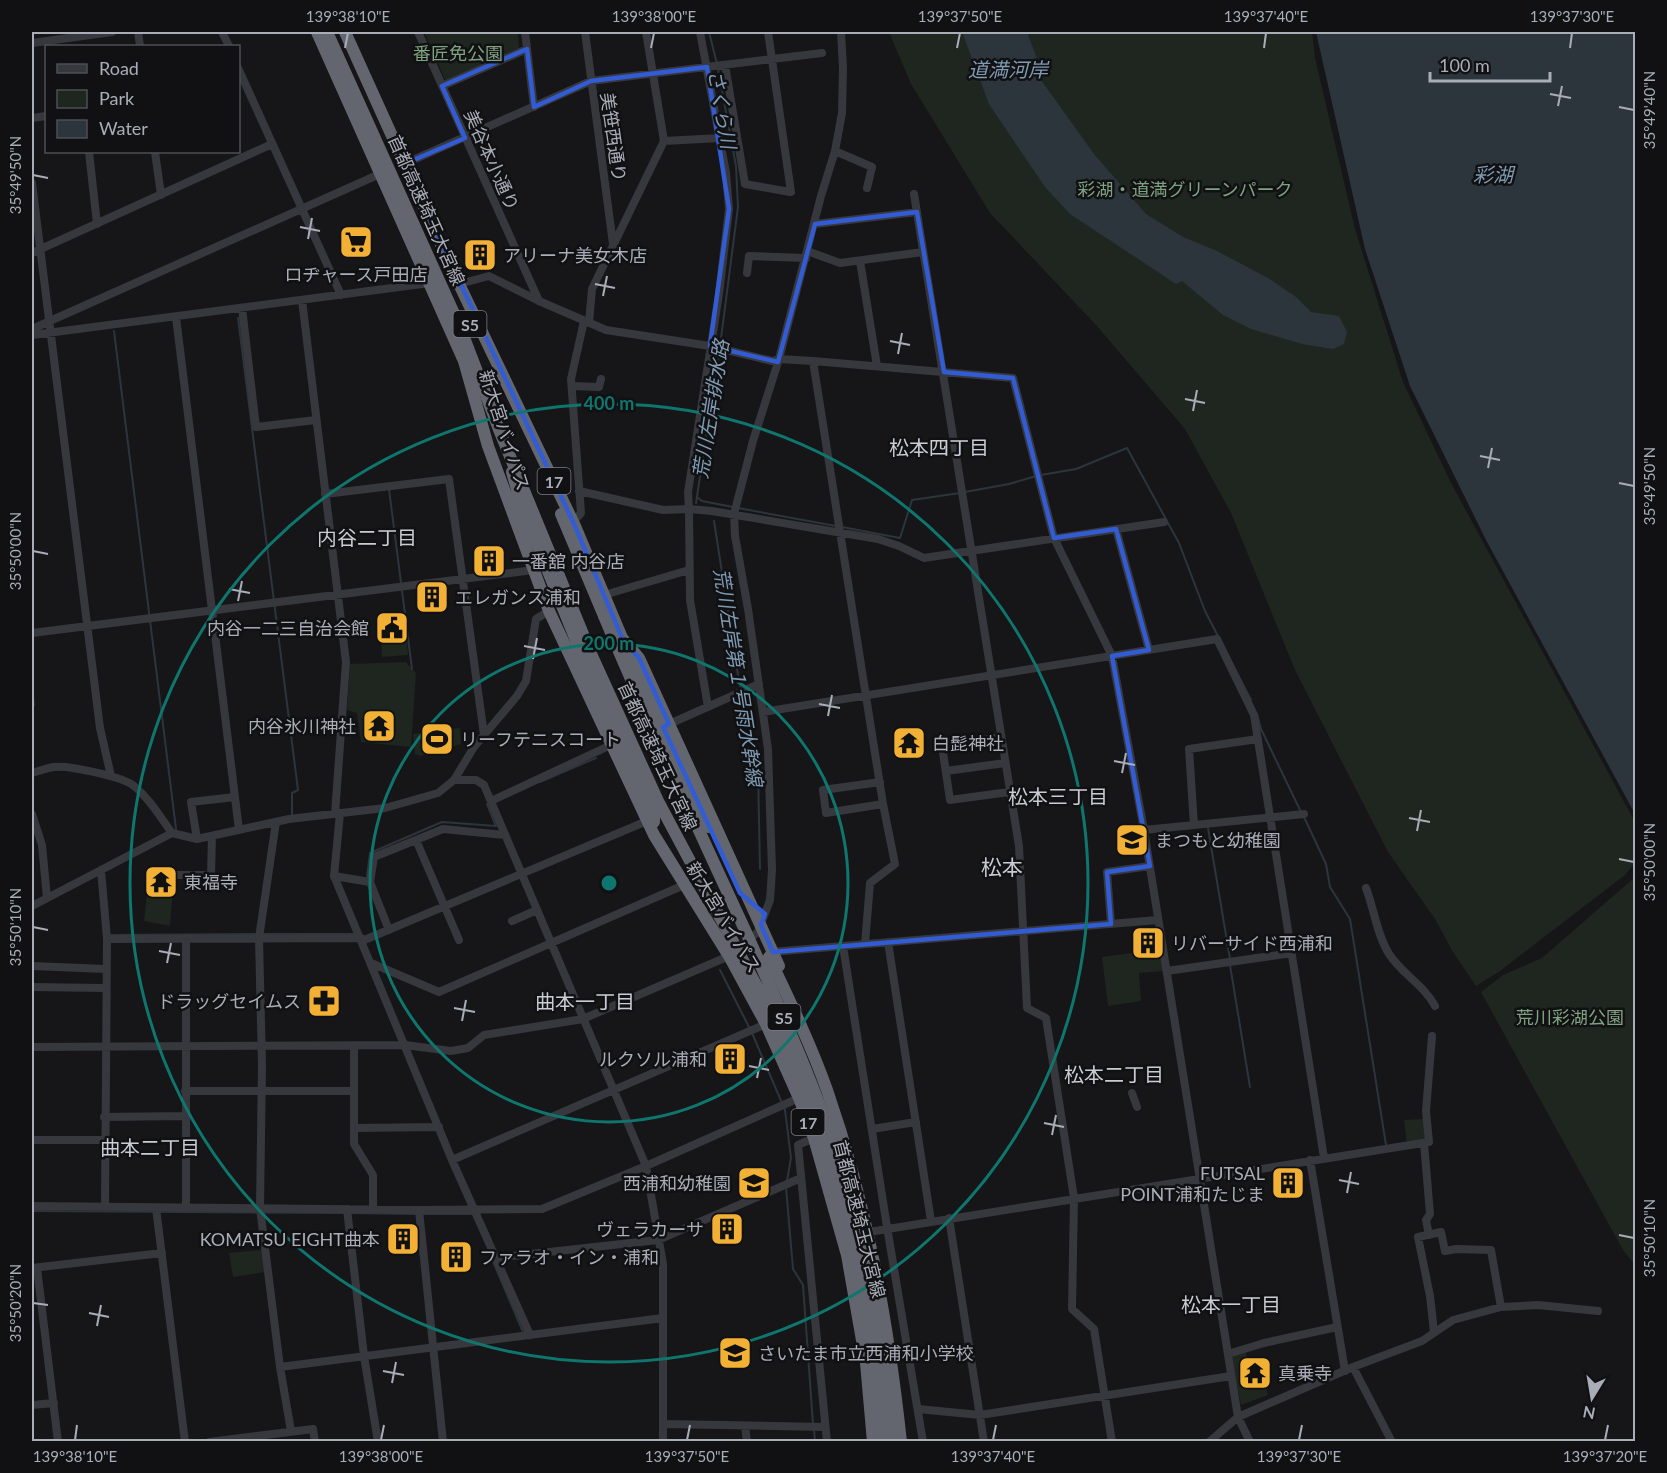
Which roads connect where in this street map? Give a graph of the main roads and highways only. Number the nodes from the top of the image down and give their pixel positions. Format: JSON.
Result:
{"nodes":[{"id":1,"x":317,"y":32,"type":"edge"},
{"id":2,"x":327,"y":32,"type":"edge"},
{"id":3,"x":337,"y":32,"type":"edge"},
{"id":4,"x":345,"y":32,"type":"edge"},
{"id":5,"x":500,"y":432,"type":"junction"},
{"id":6,"x":604,"y":616,"type":"junction"},
{"id":7,"x":654,"y":835,"type":"junction"},
{"id":8,"x":809,"y":1044,"type":"junction"},
{"id":9,"x":873,"y":1442,"type":"edge"},
{"id":10,"x":882,"y":1442,"type":"edge"},
{"id":11,"x":892,"y":1442,"type":"edge"},
{"id":12,"x":901,"y":1442,"type":"edge"}],
"edges":[{"from":1,"to":7,"type":"highway","name":"新大宮バイパス","number":"17"},
{"from":2,"to":5,"type":"highway","name":"首都高速埼玉大宮線","number":"S5","bridge":true},
{"from":3,"to":6,"type":"highway","name":"首都高速埼玉大宮線","number":"S5"},
{"from":4,"to":8,"type":"highway","name":"新大宮バイパス","number":"17"},
{"from":5,"to":7,"type":"highway","number":"17","bridge":true},
{"from":5,"to":10,"type":"highway","name":"首都高速埼玉大宮線","number":"S5","bridge":true},
{"from":6,"to":8,"type":"highway","number":"S5","bridge":true},
{"from":6,"to":11,"type":"highway","name":"首都高速埼玉大宮線","number":"S5","bridge":true},
{"from":7,"to":9,"type":"highway","name":"新大宮バイパス","number":"17"},
{"from":8,"to":12,"type":"highway","name":"新大宮バイパス","number":"17"}]}
